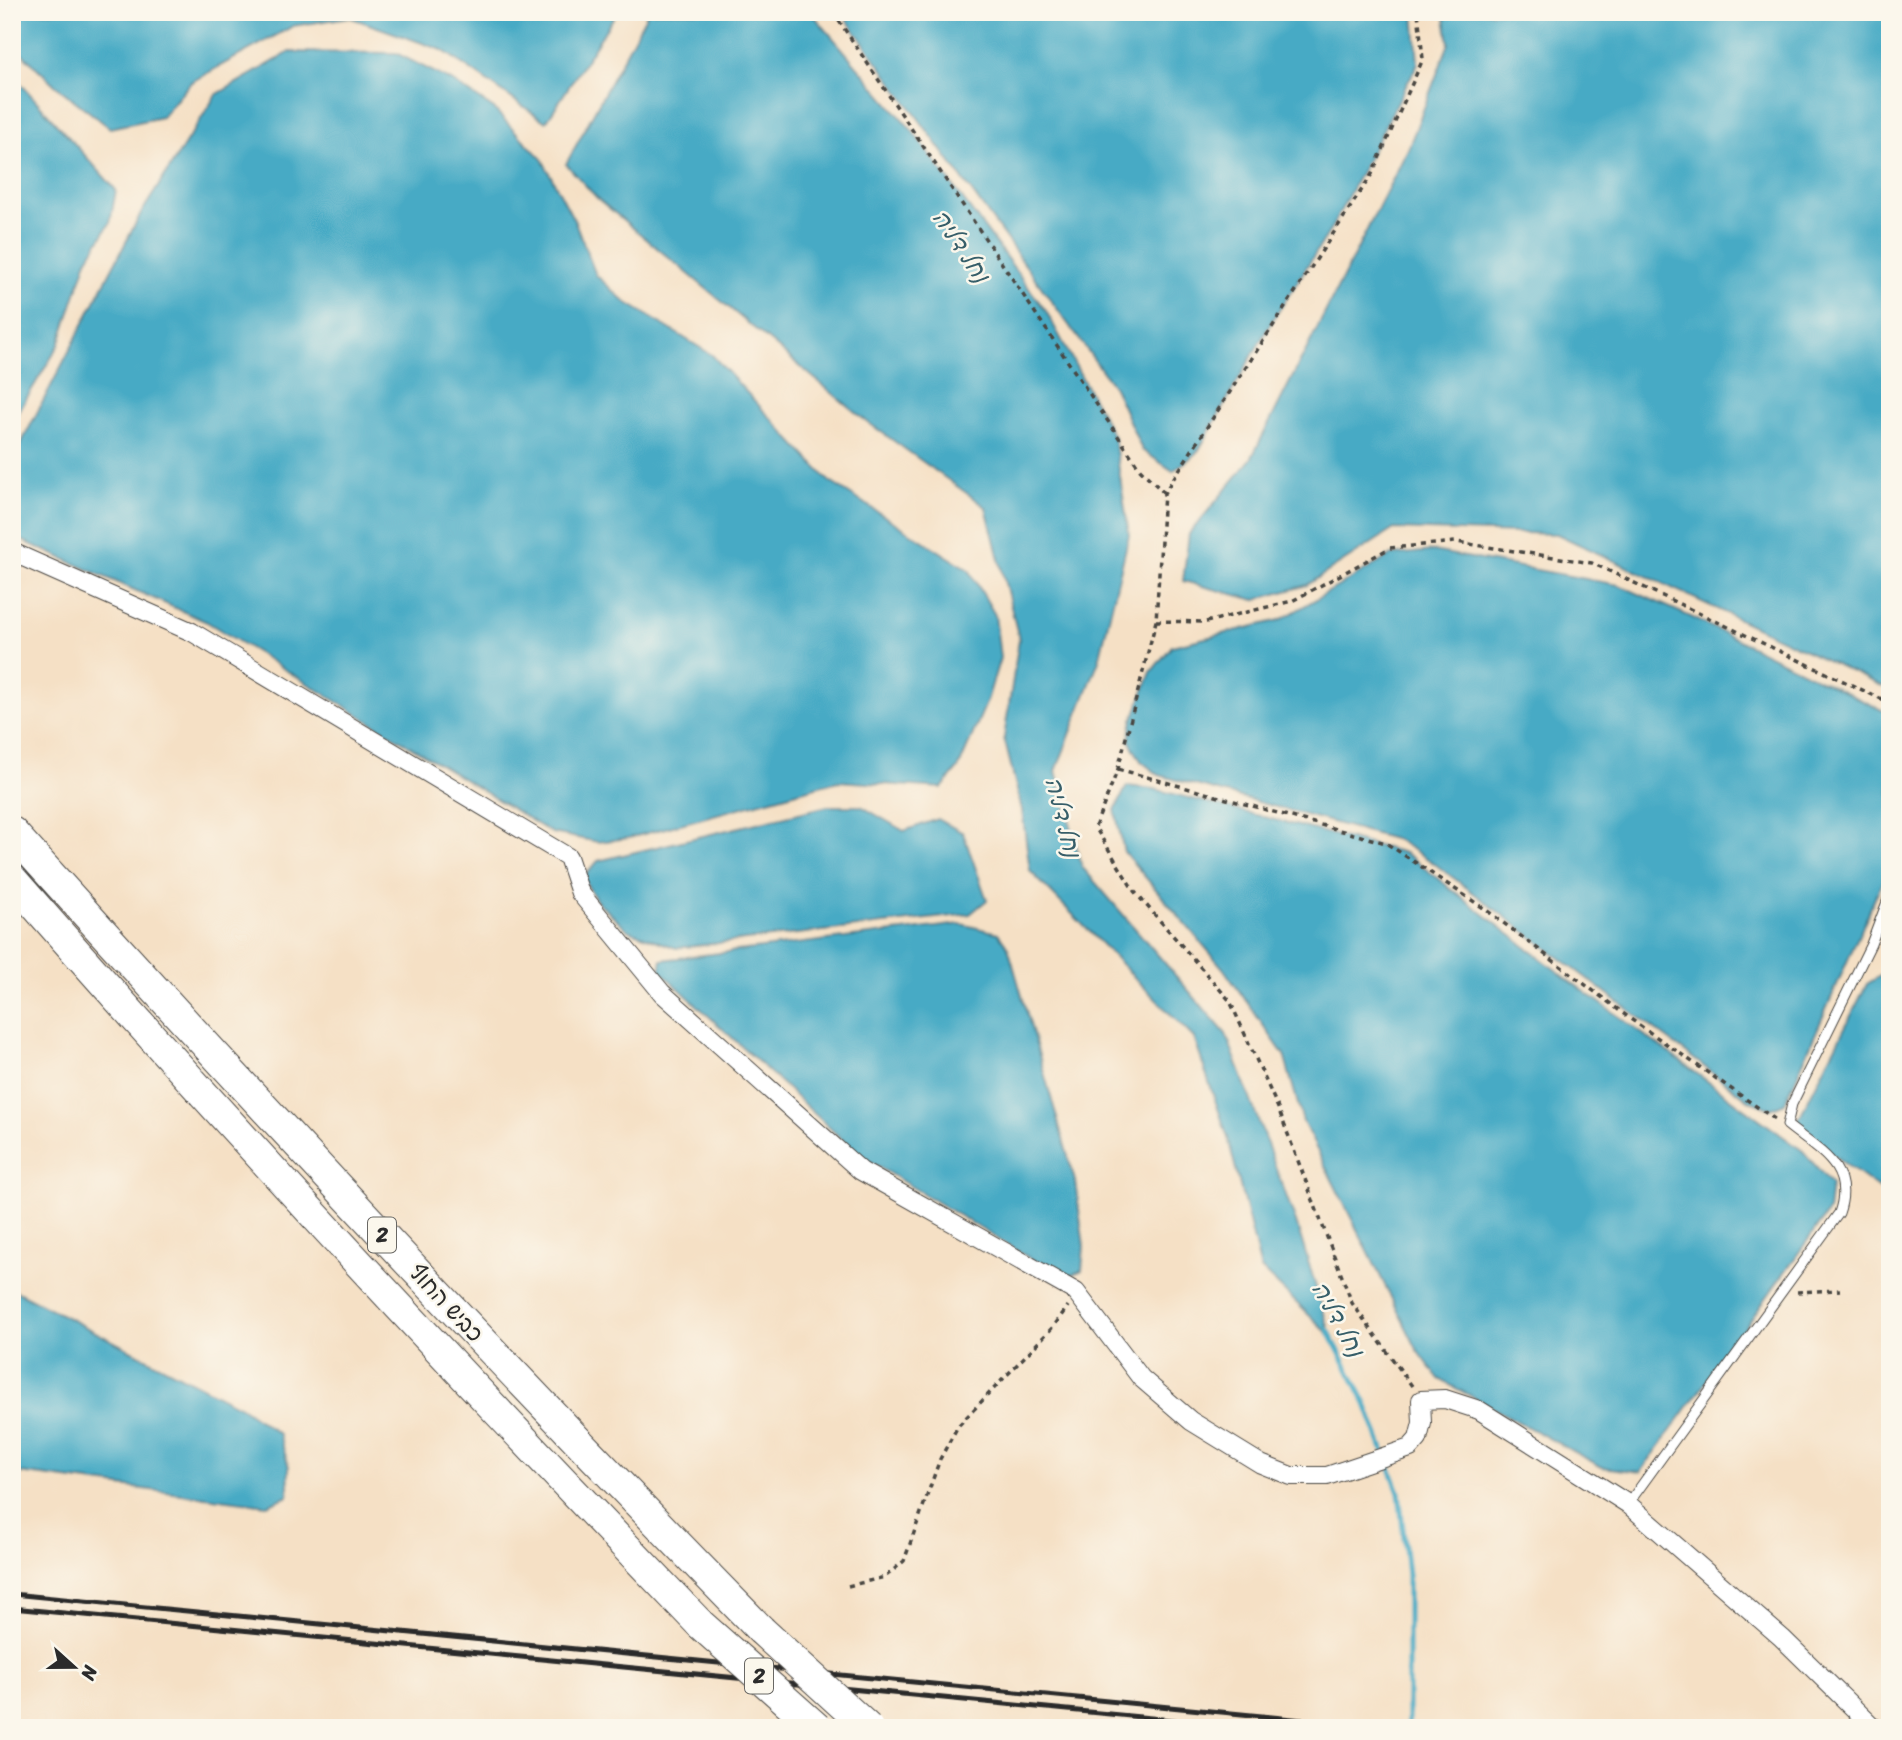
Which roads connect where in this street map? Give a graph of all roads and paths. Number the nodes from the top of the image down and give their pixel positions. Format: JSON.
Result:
{"nodes":[{"id":1,"x":833,"y":12,"type":"edge"},
{"id":2,"x":1418,"y":12,"type":"edge"},
{"id":3,"x":1164,"y":493,"type":"junction"},
{"id":4,"x":12,"y":552,"type":"edge"},
{"id":5,"x":1156,"y":621,"type":"junction"},
{"id":6,"x":1890,"y":703,"type":"edge"},
{"id":7,"x":1118,"y":769,"type":"junction"},
{"id":8,"x":12,"y":832,"type":"edge"},
{"id":9,"x":12,"y":879,"type":"edge"},
{"id":10,"x":1890,"y":894,"type":"edge"},
{"id":11,"x":1787,"y":1125,"type":"junction"},
{"id":12,"x":1840,"y":1290,"type":"dead end"},
{"id":13,"x":1076,"y":1292,"type":"junction"},
{"id":14,"x":1778,"y":1295,"type":"junction"},
{"id":15,"x":1421,"y":1399,"type":"junction"},
{"id":16,"x":1628,"y":1504,"type":"junction"},
{"id":17,"x":848,"y":1586,"type":"dead end"},
{"id":18,"x":817,"y":1728,"type":"edge"},
{"id":19,"x":868,"y":1728,"type":"edge"},
{"id":20,"x":1874,"y":1728,"type":"edge"}],
"edges":[{"from":1,"to":3,"type":"path"},
{"from":2,"to":3,"type":"path"},
{"from":3,"to":5,"type":"path"},
{"from":4,"to":13,"type":"street"},
{"from":5,"to":6,"type":"path"},
{"from":5,"to":7,"type":"path"},
{"from":7,"to":11,"type":"path"},
{"from":7,"to":15,"type":"path"},
{"from":8,"to":19,"type":"highway","name":"כביש החוף","number":"2","bridge":true},
{"from":9,"to":18,"type":"highway","name":"כביש החוף","number":"2","bridge":true},
{"from":10,"to":11,"type":"lane"},
{"from":11,"to":14,"type":"lane"},
{"from":12,"to":14,"type":"path"},
{"from":13,"to":15,"type":"street"},
{"from":13,"to":17,"type":"path"},
{"from":14,"to":16,"type":"lane"},
{"from":15,"to":16,"type":"street"},
{"from":16,"to":20,"type":"street"}]}
